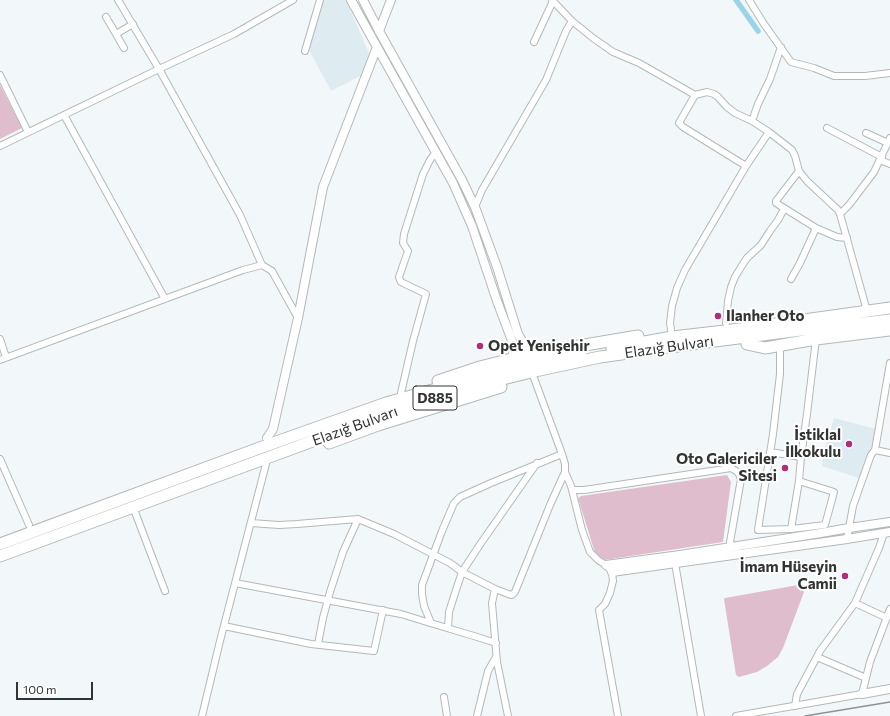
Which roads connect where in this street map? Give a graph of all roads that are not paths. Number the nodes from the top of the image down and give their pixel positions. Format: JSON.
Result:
{"nodes":[{"id":1,"x":118,"y":0,"type":"edge"},
{"id":2,"x":294,"y":0,"type":"edge"},
{"id":3,"x":320,"y":0,"type":"edge"},
{"id":4,"x":351,"y":0,"type":"edge"},
{"id":5,"x":364,"y":0,"type":"edge"},
{"id":6,"x":391,"y":0,"type":"edge"},
{"id":7,"x":552,"y":0,"type":"edge"},
{"id":8,"x":750,"y":0,"type":"edge"},
{"id":9,"x":106,"y":17,"type":"dead end"},
{"id":10,"x":572,"y":22,"type":"junction"},
{"id":11,"x":133,"y":24,"type":"junction"},
{"id":12,"x":379,"y":31,"type":"junction"},
{"id":13,"x":116,"y":34,"type":"junction"},
{"id":14,"x":534,"y":42,"type":"dead end"},
{"id":15,"x":377,"y":47,"type":"junction"},
{"id":16,"x":781,"y":47,"type":"junction"},
{"id":17,"x":124,"y":48,"type":"dead end"},
{"id":18,"x":305,"y":51,"type":"dead end"},
{"id":19,"x":159,"y":69,"type":"junction"},
{"id":20,"x":890,"y":73,"type":"edge"},
{"id":21,"x":0,"y":75,"type":"edge"},
{"id":22,"x":695,"y":95,"type":"junction"},
{"id":23,"x":64,"y":115,"type":"junction"},
{"id":24,"x":752,"y":121,"type":"junction"},
{"id":25,"x":827,"y":128,"type":"dead end"},
{"id":26,"x":28,"y":132,"type":"junction"},
{"id":27,"x":769,"y":132,"type":"junction"},
{"id":28,"x":866,"y":133,"type":"dead end"},
{"id":29,"x":889,"y":140,"type":"edge"},
{"id":30,"x":0,"y":146,"type":"edge"},
{"id":31,"x":437,"y":154,"type":"junction"},
{"id":32,"x":881,"y":159,"type":"junction"},
{"id":33,"x":890,"y":164,"type":"edge"},
{"id":34,"x":746,"y":166,"type":"junction"},
{"id":35,"x":799,"y":171,"type":"junction"},
{"id":36,"x":475,"y":207,"type":"junction"},
{"id":37,"x":784,"y":209,"type":"junction"},
{"id":38,"x":840,"y":214,"type":"junction"},
{"id":39,"x":816,"y":228,"type":"junction"},
{"id":40,"x":847,"y":238,"type":"junction"},
{"id":41,"x":262,"y":265,"type":"junction"},
{"id":42,"x":791,"y":279,"type":"dead end"},
{"id":43,"x":165,"y":299,"type":"junction"},
{"id":44,"x":890,"y":308,"type":"edge"},
{"id":45,"x":867,"y":312,"type":"junction"},
{"id":46,"x":298,"y":318,"type":"junction"},
{"id":47,"x":890,"y":320,"type":"edge"},
{"id":48,"x":726,"y":323,"type":"junction"},
{"id":49,"x":798,"y":326,"type":"junction"},
{"id":50,"x":671,"y":330,"type":"junction"},
{"id":51,"x":890,"y":330,"type":"edge"},
{"id":52,"x":0,"y":339,"type":"edge"},
{"id":53,"x":816,"y":340,"type":"junction"},
{"id":54,"x":747,"y":344,"type":"junction"},
{"id":55,"x":780,"y":345,"type":"junction"},
{"id":56,"x":534,"y":354,"type":"junction"},
{"id":57,"x":3,"y":359,"type":"edge"},
{"id":58,"x":512,"y":359,"type":"junction"},
{"id":59,"x":890,"y":363,"type":"edge"},
{"id":60,"x":534,"y":378,"type":"junction"},
{"id":61,"x":401,"y":393,"type":"junction"},
{"id":62,"x":273,"y":434,"type":"junction"},
{"id":63,"x":875,"y":450,"type":"junction"},
{"id":64,"x":770,"y":452,"type":"junction"},
{"id":65,"x":890,"y":453,"type":"edge"},
{"id":66,"x":562,"y":454,"type":"junction"},
{"id":67,"x":801,"y":457,"type":"junction"},
{"id":68,"x":0,"y":459,"type":"edge"},
{"id":69,"x":266,"y":464,"type":"junction"},
{"id":70,"x":537,"y":464,"type":"junction"},
{"id":71,"x":565,"y":472,"type":"junction"},
{"id":72,"x":799,"y":481,"type":"junction"},
{"id":73,"x":572,"y":490,"type":"junction"},
{"id":74,"x":135,"y":512,"type":"junction"},
{"id":75,"x":358,"y":519,"type":"junction"},
{"id":76,"x":889,"y":521,"type":"edge"},
{"id":77,"x":251,"y":524,"type":"junction"},
{"id":78,"x":29,"y":525,"type":"junction"},
{"id":79,"x":849,"y":528,"type":"junction"},
{"id":80,"x":791,"y":529,"type":"junction"},
{"id":81,"x":887,"y":532,"type":"edge"},
{"id":82,"x":0,"y":536,"type":"edge"},
{"id":83,"x":847,"y":539,"type":"junction"},
{"id":84,"x":0,"y":544,"type":"edge"},
{"id":85,"x":729,"y":548,"type":"junction"},
{"id":86,"x":433,"y":555,"type":"junction"},
{"id":87,"x":0,"y":556,"type":"edge"},
{"id":88,"x":0,"y":563,"type":"edge"},
{"id":89,"x":675,"y":563,"type":"junction"},
{"id":90,"x":606,"y":565,"type":"junction"},
{"id":91,"x":462,"y":572,"type":"junction"},
{"id":92,"x":612,"y":572,"type":"junction"},
{"id":93,"x":235,"y":583,"type":"junction"},
{"id":94,"x":495,"y":589,"type":"junction"},
{"id":95,"x":165,"y":591,"type":"dead end"},
{"id":96,"x":328,"y":600,"type":"junction"},
{"id":97,"x":855,"y":603,"type":"junction"},
{"id":98,"x":890,"y":609,"type":"edge"},
{"id":99,"x":383,"y":610,"type":"junction"},
{"id":100,"x":887,"y":618,"type":"junction"},
{"id":101,"x":431,"y":623,"type":"junction"},
{"id":102,"x":224,"y":626,"type":"junction"},
{"id":103,"x":448,"y":628,"type":"junction"},
{"id":104,"x":496,"y":643,"type":"junction"},
{"id":105,"x":318,"y":644,"type":"junction"},
{"id":106,"x":497,"y":656,"type":"junction"},
{"id":107,"x":817,"y":657,"type":"junction"},
{"id":108,"x":866,"y":678,"type":"junction"},
{"id":109,"x":890,"y":689,"type":"edge"},
{"id":110,"x":862,"y":694,"type":"junction"},
{"id":111,"x":444,"y":697,"type":"dead end"},
{"id":112,"x":795,"y":706,"type":"junction"},
{"id":113,"x":202,"y":716,"type":"edge"},
{"id":114,"x":447,"y":716,"type":"edge"},
{"id":115,"x":477,"y":716,"type":"edge"},
{"id":116,"x":508,"y":716,"type":"edge"},
{"id":117,"x":618,"y":716,"type":"edge"},
{"id":118,"x":701,"y":716,"type":"edge"},
{"id":119,"x":736,"y":716,"type":"edge"}],
"edges":[{"from":1,"to":11,"type":"street"},
{"from":2,"to":19,"type":"street"},
{"from":3,"to":18,"type":"street"},
{"from":4,"to":15,"type":"street"},
{"from":5,"to":12,"type":"street"},
{"from":6,"to":12,"type":"street"},
{"from":7,"to":10,"type":"street"},
{"from":7,"to":14,"type":"street"},
{"from":8,"to":16,"type":"street"},
{"from":9,"to":13,"type":"street"},
{"from":10,"to":22,"type":"street"},
{"from":10,"to":36,"type":"street"},
{"from":11,"to":13,"type":"street"},
{"from":11,"to":19,"type":"street"},
{"from":12,"to":36,"type":"street"},
{"from":13,"to":17,"type":"street"},
{"from":15,"to":31,"type":"street"},
{"from":15,"to":46,"type":"street"},
{"from":16,"to":20,"type":"street"},
{"from":16,"to":24,"type":"street"},
{"from":19,"to":23,"type":"street"},
{"from":19,"to":41,"type":"street"},
{"from":21,"to":26,"type":"street"},
{"from":22,"to":24,"type":"street"},
{"from":22,"to":34,"type":"street"},
{"from":23,"to":26,"type":"street"},
{"from":23,"to":43,"type":"street"},
{"from":24,"to":27,"type":"street"},
{"from":25,"to":32,"type":"street"},
{"from":26,"to":30,"type":"street"},
{"from":27,"to":34,"type":"street"},
{"from":27,"to":35,"type":"street"},
{"from":28,"to":29,"type":"street"},
{"from":29,"to":32,"type":"street"},
{"from":31,"to":58,"type":"street"},
{"from":31,"to":61,"type":"street"},
{"from":32,"to":33,"type":"street"},
{"from":32,"to":38,"type":"street"},
{"from":34,"to":50,"type":"street"},
{"from":35,"to":37,"type":"street"},
{"from":35,"to":38,"type":"street"},
{"from":36,"to":56,"type":"street"},
{"from":37,"to":39,"type":"street"},
{"from":37,"to":48,"type":"street"},
{"from":38,"to":40,"type":"street"},
{"from":39,"to":40,"type":"street"},
{"from":39,"to":42,"type":"street"},
{"from":40,"to":45,"type":"street"},
{"from":41,"to":43,"type":"street"},
{"from":41,"to":46,"type":"street"},
{"from":43,"to":57,"type":"street"},
{"from":44,"to":45,"type":"highway","name":"Elazığ Bulvarı","number":"D885"},
{"from":45,"to":49,"type":"highway","name":"Elazığ Bulvarı","number":"D885"},
{"from":46,"to":62,"type":"street"},
{"from":47,"to":49,"type":"highway","name":"Elazığ Bulvarı","number":"D885"},
{"from":48,"to":49,"type":"highway"},
{"from":48,"to":50,"type":"highway"},
{"from":49,"to":54,"type":"highway"},
{"from":49,"to":84,"type":"highway","name":"Elazığ Bulvarı","number":"D885"},
{"from":49,"to":87,"type":"highway","name":"Elazığ Bulvarı","number":"D885"},
{"from":50,"to":56,"type":"highway"},
{"from":51,"to":53,"type":"highway"},
{"from":52,"to":57,"type":"street"},
{"from":53,"to":55,"type":"highway"},
{"from":53,"to":67,"type":"street"},
{"from":54,"to":55,"type":"highway"},
{"from":54,"to":60,"type":"highway"},
{"from":55,"to":64,"type":"street"},
{"from":56,"to":58,"type":"highway"},
{"from":58,"to":61,"type":"highway"},
{"from":59,"to":63,"type":"street"},
{"from":60,"to":66,"type":"street"},
{"from":60,"to":69,"type":"highway"},
{"from":61,"to":62,"type":"highway"},
{"from":62,"to":78,"type":"highway"},
{"from":63,"to":65,"type":"street"},
{"from":63,"to":79,"type":"street"},
{"from":64,"to":67,"type":"street"},
{"from":64,"to":80,"type":"street"},
{"from":66,"to":70,"type":"street"},
{"from":66,"to":71,"type":"street"},
{"from":67,"to":72,"type":"street"},
{"from":68,"to":78,"type":"street"},
{"from":69,"to":74,"type":"highway"},
{"from":69,"to":77,"type":"street"},
{"from":70,"to":86,"type":"street"},
{"from":70,"to":91,"type":"street"},
{"from":71,"to":73,"type":"street"},
{"from":71,"to":94,"type":"street"},
{"from":72,"to":80,"type":"street"},
{"from":72,"to":80,"type":"street"},
{"from":73,"to":85,"type":"street"},
{"from":73,"to":90,"type":"street"},
{"from":74,"to":88,"type":"highway"},
{"from":74,"to":95,"type":"street"},
{"from":75,"to":77,"type":"street"},
{"from":75,"to":86,"type":"street"},
{"from":75,"to":96,"type":"street"},
{"from":76,"to":79,"type":"street"},
{"from":77,"to":93,"type":"street"},
{"from":78,"to":82,"type":"highway"},
{"from":79,"to":83,"type":"street"},
{"from":79,"to":85,"type":"street"},
{"from":81,"to":83,"type":"street"},
{"from":81,"to":97,"type":"street"},
{"from":83,"to":89,"type":"street"},
{"from":85,"to":90,"type":"street"},
{"from":86,"to":91,"type":"street"},
{"from":86,"to":101,"type":"street"},
{"from":89,"to":92,"type":"street"},
{"from":89,"to":118,"type":"street"},
{"from":90,"to":92,"type":"street"},
{"from":91,"to":94,"type":"street"},
{"from":91,"to":103,"type":"street"},
{"from":92,"to":117,"type":"street"},
{"from":93,"to":96,"type":"street"},
{"from":93,"to":102,"type":"street"},
{"from":94,"to":104,"type":"street"},
{"from":96,"to":99,"type":"street"},
{"from":96,"to":105,"type":"street"},
{"from":97,"to":100,"type":"street"},
{"from":97,"to":107,"type":"street"},
{"from":98,"to":100,"type":"street"},
{"from":99,"to":101,"type":"street"},
{"from":99,"to":105,"type":"street"},
{"from":100,"to":108,"type":"street"},
{"from":101,"to":103,"type":"street"},
{"from":102,"to":105,"type":"street"},
{"from":102,"to":113,"type":"street"},
{"from":103,"to":104,"type":"street"},
{"from":104,"to":106,"type":"street"},
{"from":106,"to":115,"type":"street"},
{"from":106,"to":116,"type":"street"},
{"from":107,"to":108,"type":"street"},
{"from":107,"to":112,"type":"street"},
{"from":108,"to":110,"type":"street"},
{"from":109,"to":110,"type":"street"},
{"from":110,"to":112,"type":"street"},
{"from":111,"to":114,"type":"street"},
{"from":112,"to":119,"type":"street"}]}
